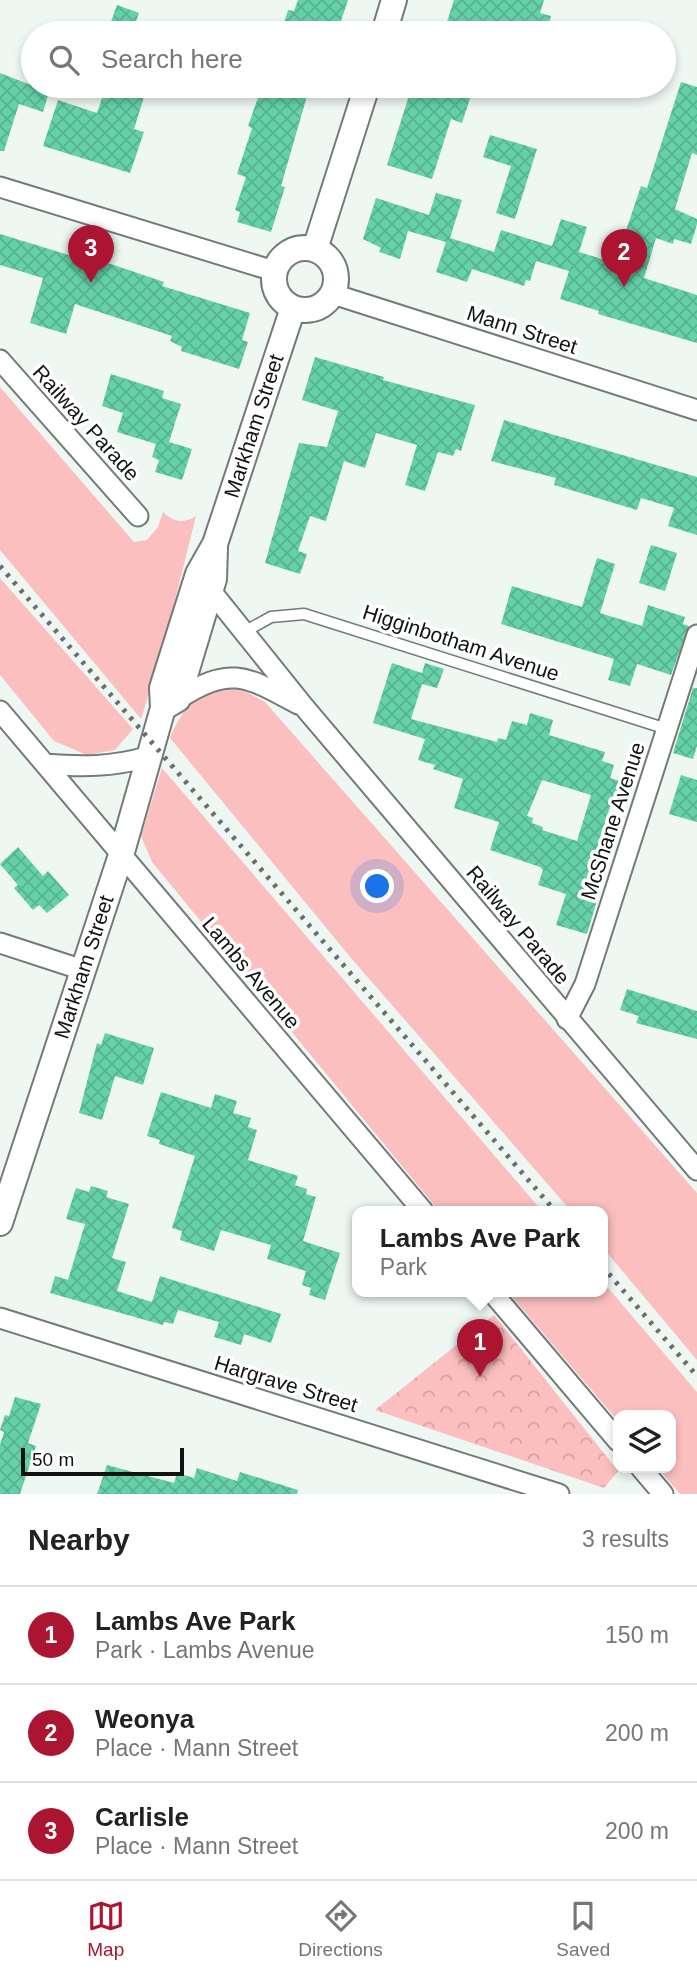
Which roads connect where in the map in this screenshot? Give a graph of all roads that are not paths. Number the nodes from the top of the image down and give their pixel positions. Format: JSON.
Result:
{"nodes":[{"id":1,"x":394,"y":0,"type":"edge"},
{"id":2,"x":388,"y":21,"type":"edge"},
{"id":3,"x":363,"y":98,"type":"edge"},
{"id":4,"x":0,"y":187,"type":"edge"},
{"id":5,"x":315,"y":249,"type":"junction"},
{"id":6,"x":274,"y":271,"type":"junction"},
{"id":7,"x":333,"y":294,"type":"junction"},
{"id":8,"x":293,"y":308,"type":"junction"},
{"id":9,"x":0,"y":360,"type":"edge"},
{"id":10,"x":697,"y":410,"type":"edge"},
{"id":11,"x":138,"y":516,"type":"dead end"},
{"id":12,"x":215,"y":544,"type":"junction"},
{"id":13,"x":211,"y":591,"type":"junction"},
{"id":14,"x":244,"y":632,"type":"junction"},
{"id":15,"x":697,"y":635,"type":"edge"},
{"id":16,"x":170,"y":704,"type":"junction"},
{"id":17,"x":305,"y":708,"type":"junction"},
{"id":18,"x":0,"y":711,"type":"edge"},
{"id":19,"x":667,"y":729,"type":"junction"},
{"id":20,"x":147,"y":757,"type":"junction"},
{"id":21,"x":45,"y":764,"type":"junction"},
{"id":22,"x":122,"y":852,"type":"junction"},
{"id":23,"x":0,"y":943,"type":"edge"},
{"id":24,"x":83,"y":970,"type":"junction"},
{"id":25,"x":568,"y":1019,"type":"junction"},
{"id":26,"x":697,"y":1170,"type":"edge"},
{"id":27,"x":419,"y":1206,"type":"edge"},
{"id":28,"x":0,"y":1223,"type":"edge"},
{"id":29,"x":496,"y":1297,"type":"edge"},
{"id":30,"x":0,"y":1318,"type":"edge"},
{"id":31,"x":613,"y":1435,"type":"edge"},
{"id":32,"x":645,"y":1473,"type":"edge"},
{"id":33,"x":559,"y":1494,"type":"edge"},
{"id":34,"x":663,"y":1494,"type":"edge"}],
"edges":[{"from":1,"to":2,"type":"street"},
{"from":3,"to":5,"type":"street"},
{"from":4,"to":6,"type":"street"},
{"from":5,"to":6,"type":"street"},
{"from":5,"to":7,"type":"street"},
{"from":6,"to":8,"type":"street"},
{"from":7,"to":8,"type":"street"},
{"from":7,"to":10,"type":"street","name":"Mann Street"},
{"from":8,"to":12,"type":"street","name":"Markham Street"},
{"from":9,"to":11,"type":"street","name":"Railway Parade"},
{"from":12,"to":13,"type":"street","name":"Markham Street"},
{"from":12,"to":16,"type":"street","name":"Markham Street"},
{"from":13,"to":14,"type":"street","name":"Railway Parade"},
{"from":13,"to":16,"type":"street","name":"Markham Street"},
{"from":14,"to":17,"type":"street","name":"Railway Parade"},
{"from":14,"to":19,"type":"lane","name":"Higginbotham Avenue"},
{"from":15,"to":19,"type":"street","name":"McShane Avenue"},
{"from":16,"to":17,"type":"street","name":"Railway Parade"},
{"from":16,"to":20,"type":"street","name":"Markham Street"},
{"from":17,"to":25,"type":"street","name":"Railway Parade"},
{"from":18,"to":21,"type":"street","name":"Lambs Avenue"},
{"from":19,"to":25,"type":"street","name":"McShane Avenue"},
{"from":20,"to":21,"type":"street"},
{"from":20,"to":22,"type":"street","name":"Markham Street"},
{"from":21,"to":22,"type":"street","name":"Lambs Avenue"},
{"from":22,"to":24,"type":"street","name":"Markham Street"},
{"from":22,"to":27,"type":"street","name":"Lambs Avenue"},
{"from":23,"to":24,"type":"street"},
{"from":24,"to":28,"type":"street","name":"Markham Street"},
{"from":25,"to":26,"type":"street","name":"Railway Parade"},
{"from":29,"to":31,"type":"street"},
{"from":30,"to":33,"type":"street","name":"Hargrave Street"},
{"from":32,"to":34,"type":"street"}]}
